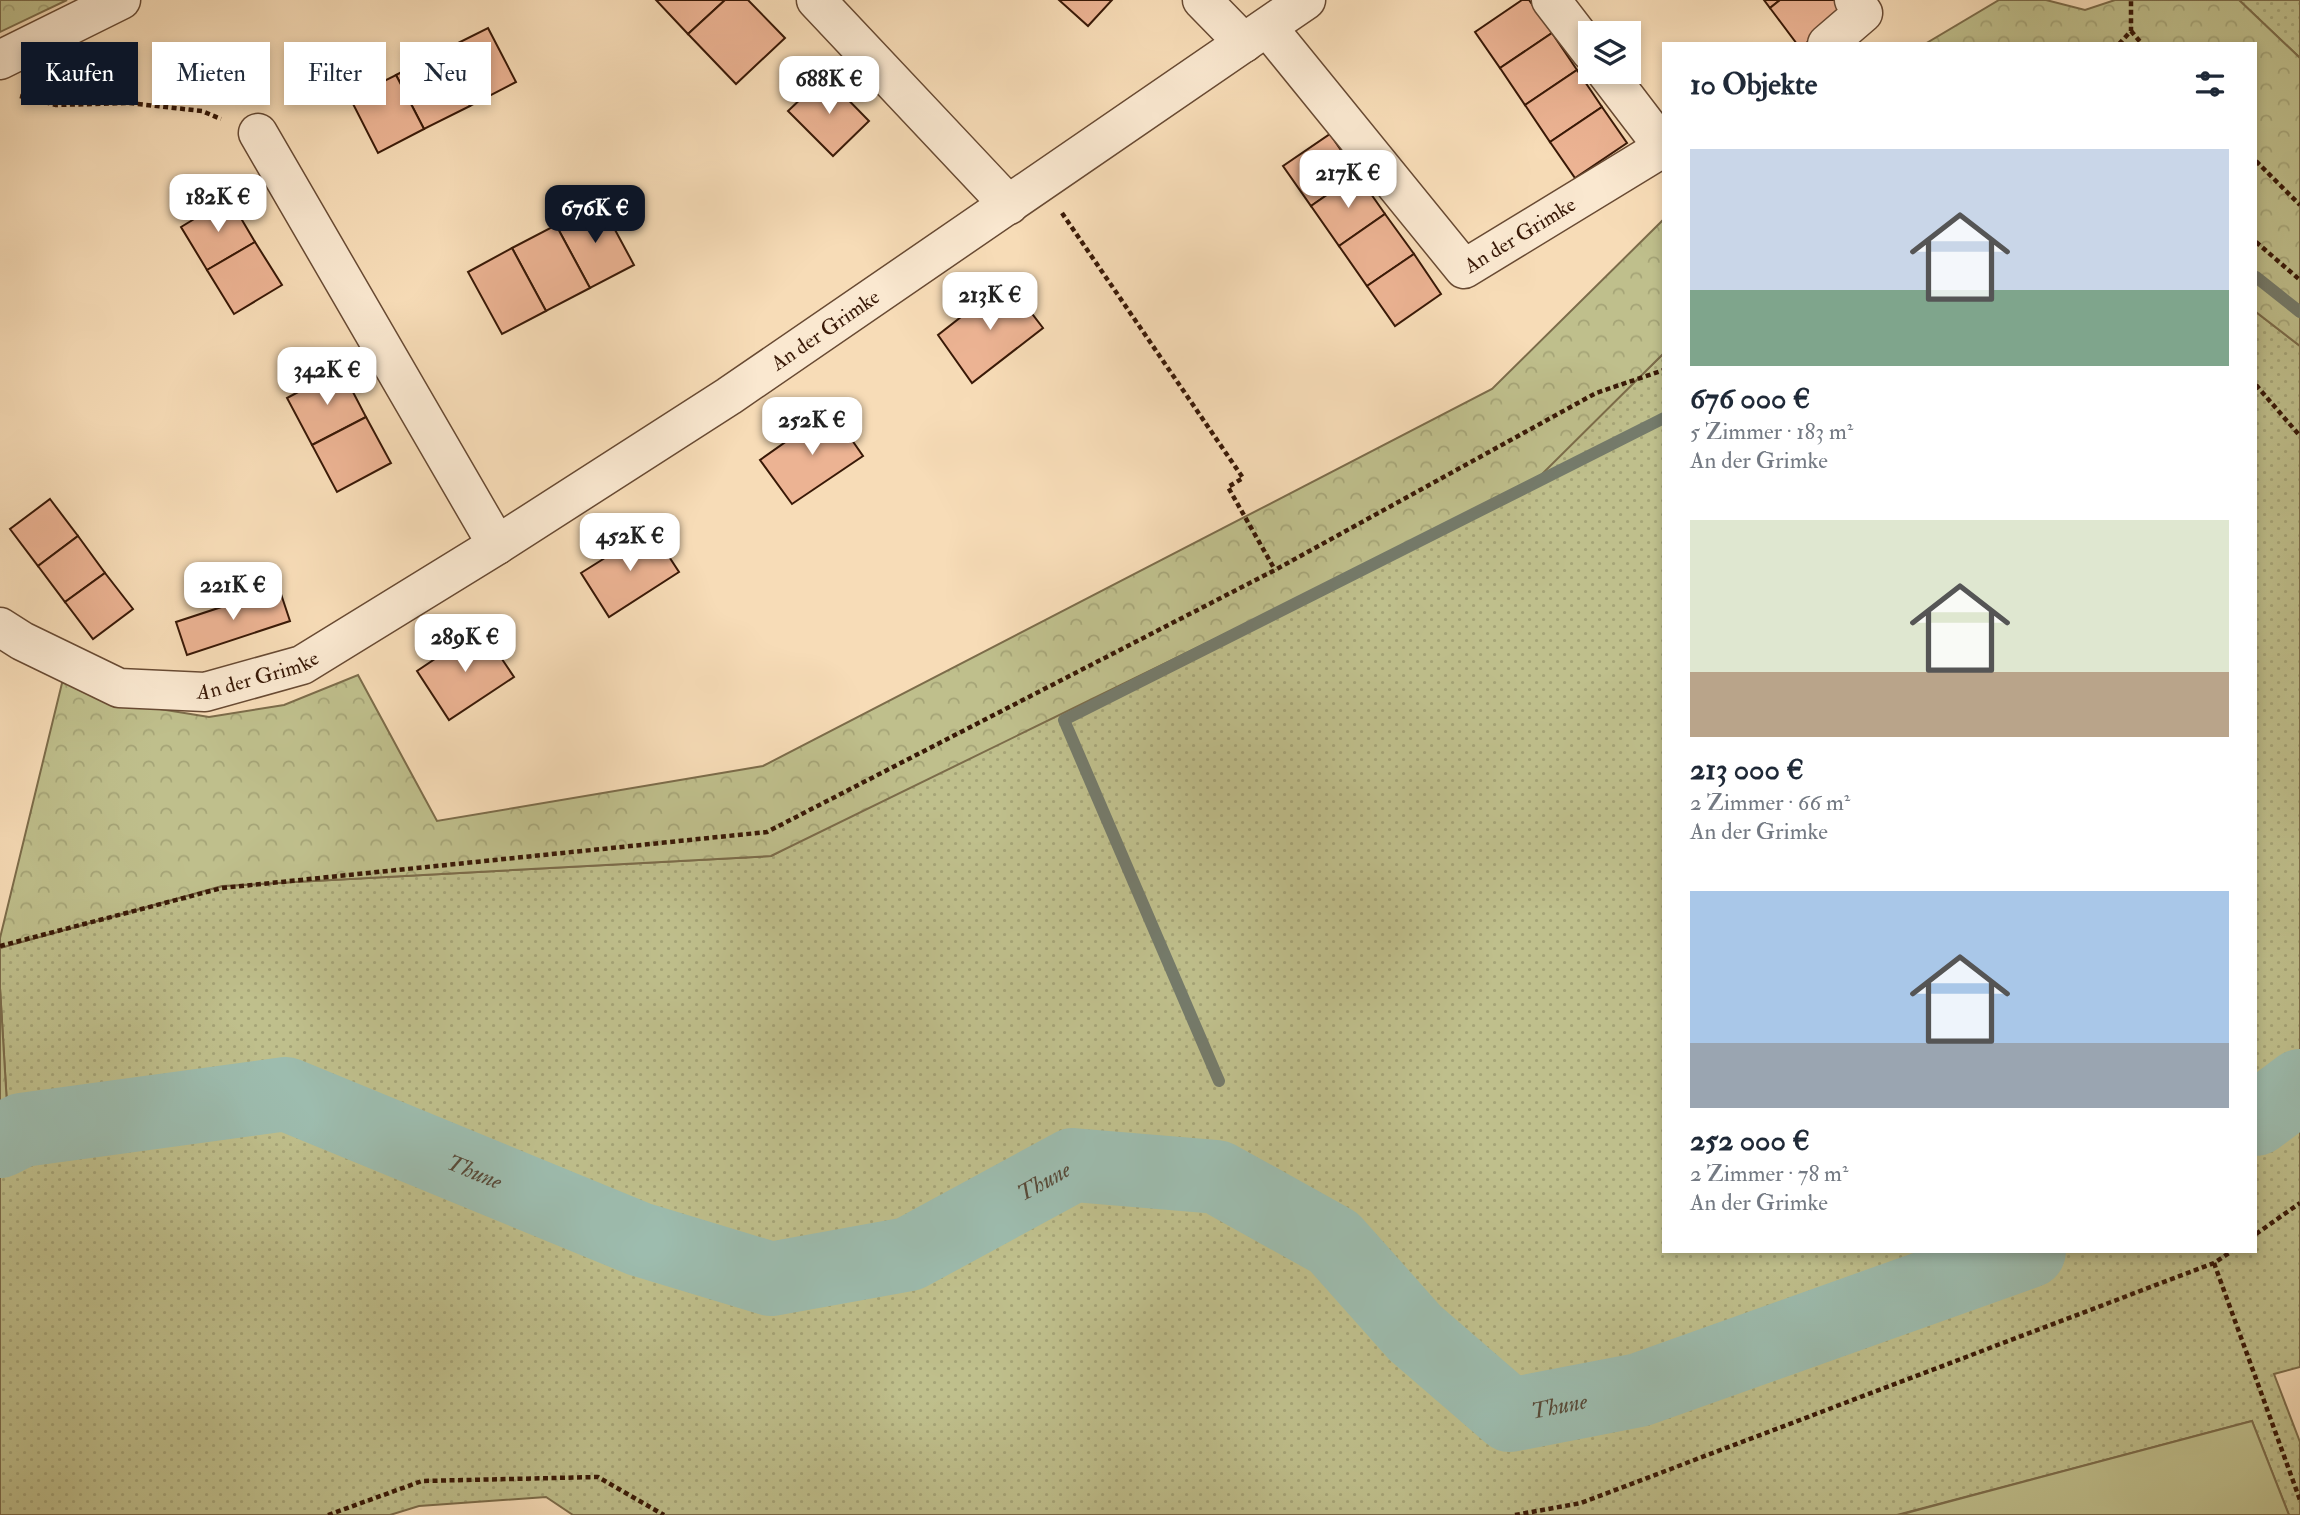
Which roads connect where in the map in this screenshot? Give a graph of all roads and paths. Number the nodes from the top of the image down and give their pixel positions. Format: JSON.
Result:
{"nodes":[{"id":1,"x":121,"y":0,"type":"edge"},
{"id":2,"x":816,"y":0,"type":"edge"},
{"id":3,"x":1202,"y":0,"type":"edge"},
{"id":4,"x":1306,"y":0,"type":"edge"},
{"id":5,"x":1551,"y":0,"type":"edge"},
{"id":6,"x":1854,"y":0,"type":"edge"},
{"id":7,"x":2131,"y":0,"type":"edge"},
{"id":8,"x":2131,"y":32,"type":"junction"},
{"id":9,"x":1256,"y":35,"type":"junction"},
{"id":10,"x":1578,"y":35,"type":"edge"},
{"id":11,"x":1829,"y":42,"type":"edge"},
{"id":12,"x":2121,"y":42,"type":"edge"},
{"id":13,"x":2140,"y":42,"type":"edge"},
{"id":14,"x":6,"y":77,"type":"edge"},
{"id":15,"x":1615,"y":84,"type":"edge"},
{"id":16,"x":258,"y":133,"type":"joint"},
{"id":17,"x":1662,"y":145,"type":"edge"},
{"id":18,"x":1662,"y":149,"type":"edge"},
{"id":19,"x":2257,"y":162,"type":"edge"},
{"id":20,"x":1041,"y":183,"type":"junction"},
{"id":21,"x":1009,"y":205,"type":"junction"},
{"id":22,"x":2300,"y":205,"type":"edge"},
{"id":23,"x":2257,"y":243,"type":"edge"},
{"id":24,"x":2300,"y":280,"type":"edge"},
{"id":25,"x":1662,"y":371,"type":"edge"},
{"id":26,"x":2257,"y":386,"type":"edge"},
{"id":27,"x":2300,"y":436,"type":"edge"},
{"id":28,"x":497,"y":545,"type":"junction"},
{"id":29,"x":1275,"y":570,"type":"junction"},
{"id":30,"x":0,"y":627,"type":"edge"},
{"id":31,"x":0,"y":946,"type":"edge"},
{"id":32,"x":2300,"y":1203,"type":"edge"},
{"id":33,"x":2257,"y":1233,"type":"edge"},
{"id":34,"x":2229,"y":1253,"type":"edge"},
{"id":35,"x":2214,"y":1264,"type":"junction"},
{"id":36,"x":2300,"y":1500,"type":"edge"},
{"id":37,"x":328,"y":1515,"type":"edge"},
{"id":38,"x":664,"y":1515,"type":"edge"},
{"id":39,"x":1515,"y":1515,"type":"edge"}],
"edges":[{"from":1,"to":14,"type":"street"},
{"from":2,"to":21,"type":"street"},
{"from":3,"to":9,"type":"street","name":"An der Grimke"},
{"from":4,"to":9,"type":"street","name":"An der Grimke"},
{"from":5,"to":10,"type":"street"},
{"from":6,"to":11,"type":"street"},
{"from":7,"to":8,"type":"path"},
{"from":8,"to":12,"type":"path"},
{"from":8,"to":13,"type":"path"},
{"from":9,"to":18,"type":"street","name":"An der Grimke"},
{"from":9,"to":20,"type":"street","name":"An der Grimke"},
{"from":14,"to":16,"type":"path"},
{"from":15,"to":17,"type":"street","name":"An der Grimke"},
{"from":16,"to":28,"type":"street"},
{"from":19,"to":22,"type":"path"},
{"from":20,"to":21,"type":"street","name":"An der Grimke"},
{"from":20,"to":29,"type":"path"},
{"from":21,"to":28,"type":"street","name":"An der Grimke"},
{"from":23,"to":24,"type":"path"},
{"from":25,"to":29,"type":"path"},
{"from":26,"to":27,"type":"path"},
{"from":28,"to":30,"type":"street","name":"An der Grimke"},
{"from":29,"to":31,"type":"path"},
{"from":32,"to":33,"type":"path"},
{"from":34,"to":35,"type":"path"},
{"from":35,"to":36,"type":"path"},
{"from":35,"to":39,"type":"path"},
{"from":37,"to":38,"type":"path"}]}
